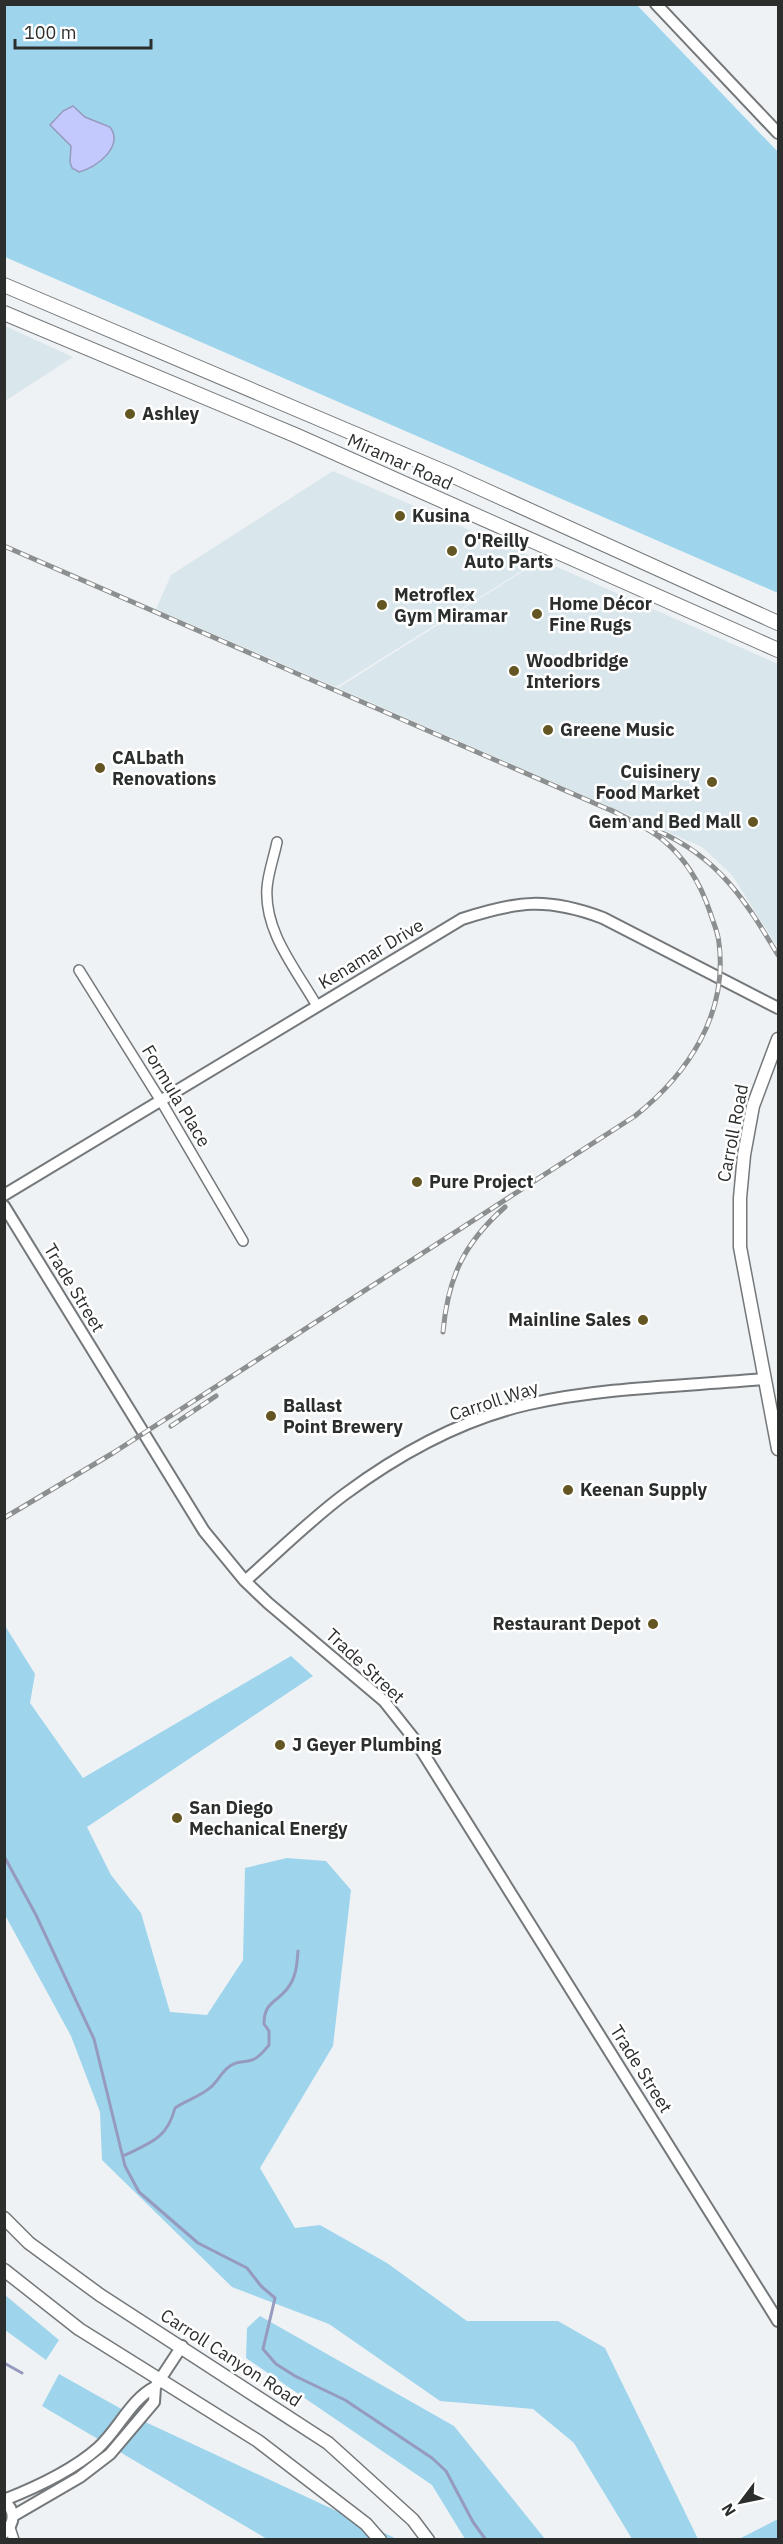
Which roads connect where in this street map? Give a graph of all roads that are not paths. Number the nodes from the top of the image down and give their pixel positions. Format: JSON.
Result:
{"nodes":[{"id":1,"x":656,"y":4,"type":"edge"},
{"id":2,"x":778,"y":133,"type":"edge"},
{"id":3,"x":4,"y":285,"type":"edge"},
{"id":4,"x":4,"y":312,"type":"edge"},
{"id":5,"x":778,"y":622,"type":"edge"},
{"id":6,"x":778,"y":650,"type":"edge"},
{"id":7,"x":277,"y":842,"type":"dead end"},
{"id":8,"x":79,"y":970,"type":"dead end"},
{"id":9,"x":317,"y":1005,"type":"junction"},
{"id":10,"x":778,"y":1008,"type":"edge"},
{"id":11,"x":778,"y":1039,"type":"edge"},
{"id":12,"x":161,"y":1101,"type":"junction"},
{"id":13,"x":4,"y":1195,"type":"edge"},
{"id":14,"x":4,"y":1206,"type":"edge"},
{"id":15,"x":243,"y":1241,"type":"dead end"},
{"id":16,"x":765,"y":1379,"type":"junction"},
{"id":17,"x":778,"y":1449,"type":"edge"},
{"id":18,"x":245,"y":1581,"type":"junction"},
{"id":19,"x":4,"y":2218,"type":"edge"},
{"id":20,"x":4,"y":2270,"type":"edge"},
{"id":21,"x":778,"y":2322,"type":"edge"},
{"id":22,"x":182,"y":2346,"type":"junction"},
{"id":23,"x":157,"y":2383,"type":"junction"},
{"id":24,"x":4,"y":2501,"type":"edge"},
{"id":25,"x":13,"y":2516,"type":"junction"},
{"id":26,"x":7,"y":2530,"type":"edge"},
{"id":27,"x":14,"y":2540,"type":"edge"},
{"id":28,"x":380,"y":2540,"type":"edge"},
{"id":29,"x":428,"y":2540,"type":"edge"}],
"edges":[{"from":1,"to":2,"type":"street"},
{"from":3,"to":5,"type":"main road","name":"Miramar Road"},
{"from":4,"to":6,"type":"main road","name":"Miramar Road"},
{"from":7,"to":9,"type":"street"},
{"from":8,"to":12,"type":"street","name":"Formula Place"},
{"from":9,"to":10,"type":"street","name":"Kenamar Drive"},
{"from":9,"to":12,"type":"street","name":"Kenamar Drive"},
{"from":11,"to":16,"type":"main road","name":"Carroll Road"},
{"from":12,"to":13,"type":"street","name":"Kenamar Drive"},
{"from":12,"to":15,"type":"street","name":"Formula Place"},
{"from":14,"to":18,"type":"street","name":"Trade Street"},
{"from":16,"to":17,"type":"main road","name":"Carroll Road"},
{"from":16,"to":18,"type":"street","name":"Carroll Way"},
{"from":18,"to":21,"type":"street","name":"Trade Street"},
{"from":19,"to":22,"type":"main road","name":"Carroll Canyon Road"},
{"from":20,"to":23,"type":"main road"},
{"from":22,"to":23,"type":"street"},
{"from":22,"to":29,"type":"main road","name":"Carroll Canyon Road"},
{"from":23,"to":24,"type":"street"},
{"from":23,"to":25,"type":"street"},
{"from":23,"to":28,"type":"main road"},
{"from":24,"to":25,"type":"street"},
{"from":25,"to":26,"type":"street"},
{"from":26,"to":27,"type":"street"}]}
